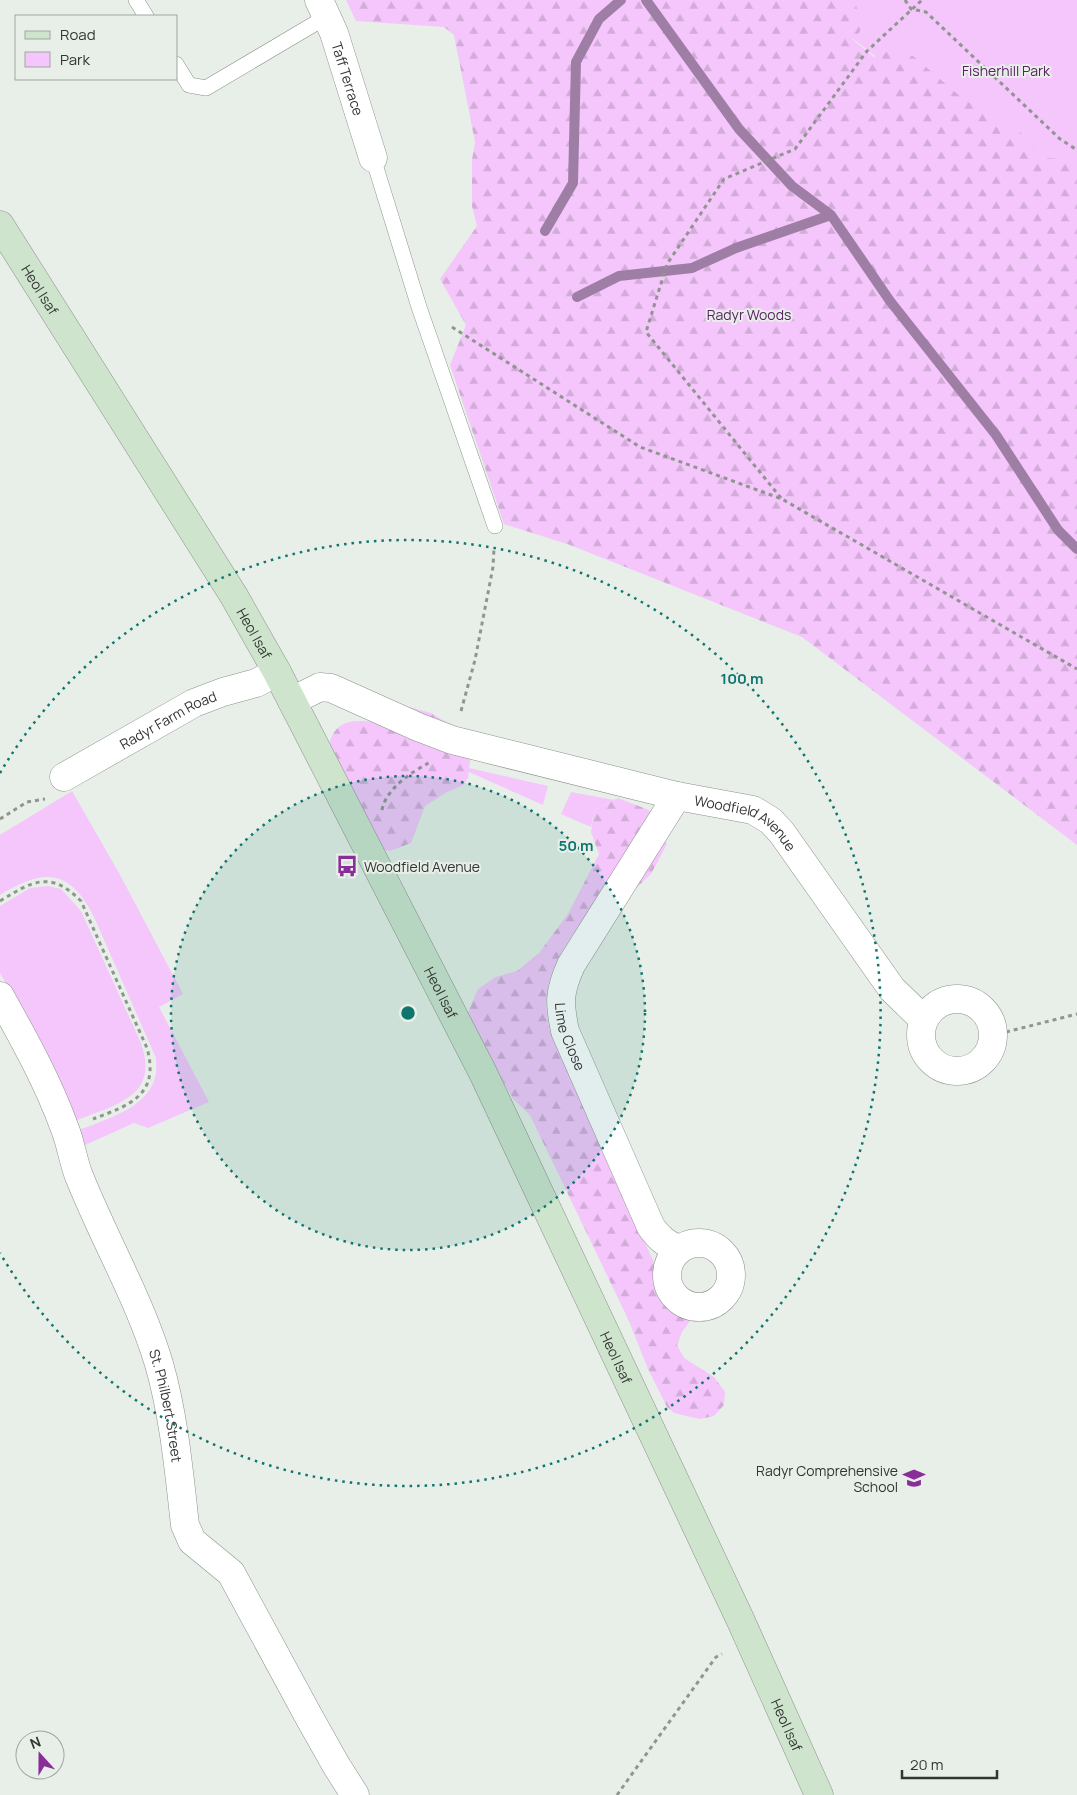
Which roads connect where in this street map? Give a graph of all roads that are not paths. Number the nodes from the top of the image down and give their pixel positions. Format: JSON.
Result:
{"nodes":[{"id":1,"x":136,"y":0,"type":"edge"},
{"id":2,"x":322,"y":8,"type":"edge"},
{"id":3,"x":145,"y":15,"type":"edge"},
{"id":4,"x":178,"y":67,"type":"edge"},
{"id":5,"x":373,"y":158,"type":"joint"},
{"id":6,"x":0,"y":225,"type":"edge"},
{"id":7,"x":495,"y":526,"type":"road end"},
{"id":8,"x":277,"y":672,"type":"junction"},
{"id":9,"x":292,"y":701,"type":"junction"},
{"id":10,"x":64,"y":777,"type":"road end"},
{"id":11,"x":676,"y":796,"type":"junction"},
{"id":12,"x":0,"y":996,"type":"edge"},
{"id":13,"x":924,"y":1020,"type":"dead end"},
{"id":14,"x":678,"y":1249,"type":"dead end"},
{"id":15,"x":355,"y":1795,"type":"edge"},
{"id":16,"x":819,"y":1795,"type":"edge"}],
"edges":[{"from":1,"to":3,"type":"lane"},
{"from":2,"to":4,"type":"lane"},
{"from":2,"to":5,"type":"street","name":"Taff Terrace"},
{"from":5,"to":7,"type":"lane"},
{"from":6,"to":8,"type":"main road","name":"Heol Isaf"},
{"from":8,"to":9,"type":"main road","name":"Heol Isaf"},
{"from":8,"to":10,"type":"street","name":"Radyr Farm Road"},
{"from":9,"to":11,"type":"street","name":"Woodfield Avenue"},
{"from":9,"to":16,"type":"main road","name":"Heol Isaf"},
{"from":11,"to":13,"type":"street","name":"Woodfield Avenue"},
{"from":11,"to":14,"type":"street","name":"Lime Close"},
{"from":12,"to":15,"type":"street","name":"St. Philbert Street"}]}
